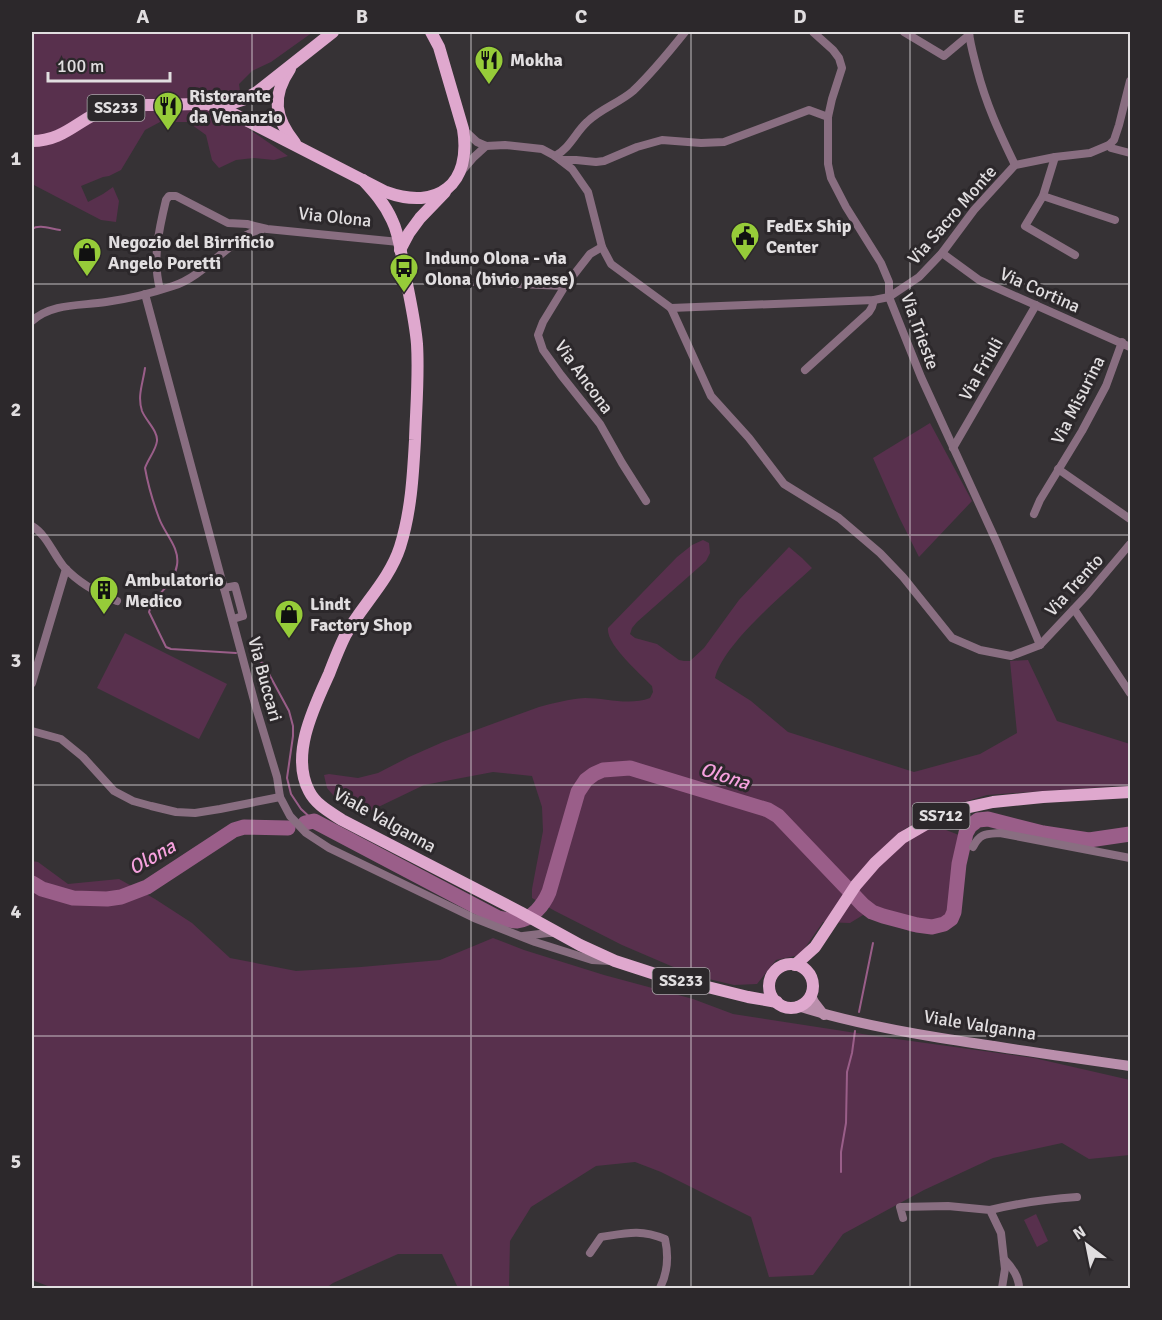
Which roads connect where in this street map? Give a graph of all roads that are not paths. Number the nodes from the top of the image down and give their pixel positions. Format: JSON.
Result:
{"nodes":[{"id":1,"x":333,"y":32,"type":"edge"},
{"id":2,"x":430,"y":32,"type":"edge"},
{"id":3,"x":436,"y":32,"type":"edge"},
{"id":4,"x":685,"y":32,"type":"edge"},
{"id":5,"x":813,"y":32,"type":"edge"},
{"id":6,"x":904,"y":32,"type":"edge"},
{"id":7,"x":969,"y":33,"type":"edge"},
{"id":8,"x":439,"y":47,"type":"junction"},
{"id":9,"x":294,"y":63,"type":"junction"},
{"id":10,"x":1131,"y":81,"type":"edge"},
{"id":11,"x":207,"y":104,"type":"junction"},
{"id":12,"x":828,"y":117,"type":"junction"},
{"id":13,"x":463,"y":129,"type":"junction"},
{"id":14,"x":32,"y":141,"type":"edge"},
{"id":15,"x":1109,"y":145,"type":"junction"},
{"id":16,"x":486,"y":146,"type":"junction"},
{"id":17,"x":299,"y":148,"type":"junction"},
{"id":18,"x":1131,"y":153,"type":"edge"},
{"id":19,"x":1055,"y":157,"type":"junction"},
{"id":20,"x":558,"y":158,"type":"junction"},
{"id":21,"x":1015,"y":165,"type":"junction"},
{"id":22,"x":459,"y":175,"type":"junction"},
{"id":23,"x":363,"y":180,"type":"junction"},
{"id":24,"x":451,"y":186,"type":"junction"},
{"id":25,"x":1043,"y":196,"type":"junction"},
{"id":26,"x":1115,"y":220,"type":"dead end"},
{"id":27,"x":267,"y":229,"type":"junction"},
{"id":28,"x":400,"y":246,"type":"junction"},
{"id":29,"x":602,"y":247,"type":"junction"},
{"id":30,"x":942,"y":253,"type":"junction"},
{"id":31,"x":1076,"y":255,"type":"dead end"},
{"id":32,"x":474,"y":282,"type":"dead end"},
{"id":33,"x":565,"y":286,"type":"junction"},
{"id":34,"x":160,"y":290,"type":"junction"},
{"id":35,"x":145,"y":294,"type":"junction"},
{"id":36,"x":889,"y":297,"type":"junction"},
{"id":37,"x":874,"y":300,"type":"junction"},
{"id":38,"x":1036,"y":305,"type":"junction"},
{"id":39,"x":671,"y":308,"type":"junction"},
{"id":40,"x":32,"y":321,"type":"edge"},
{"id":41,"x":1127,"y":345,"type":"edge"},
{"id":42,"x":805,"y":370,"type":"dead end"},
{"id":43,"x":953,"y":448,"type":"junction"},
{"id":44,"x":1058,"y":470,"type":"junction"},
{"id":45,"x":646,"y":501,"type":"dead end"},
{"id":46,"x":1034,"y":514,"type":"dead end"},
{"id":47,"x":1131,"y":519,"type":"edge"},
{"id":48,"x":32,"y":526,"type":"edge"},
{"id":49,"x":1131,"y":544,"type":"edge"},
{"id":50,"x":66,"y":569,"type":"junction"},
{"id":51,"x":117,"y":601,"type":"dead end"},
{"id":52,"x":1074,"y":609,"type":"junction"},
{"id":53,"x":1040,"y":645,"type":"junction"},
{"id":54,"x":32,"y":683,"type":"edge"},
{"id":55,"x":1131,"y":693,"type":"edge"},
{"id":56,"x":32,"y":731,"type":"edge"},
{"id":57,"x":1127,"y":792,"type":"edge"},
{"id":58,"x":280,"y":797,"type":"junction"},
{"id":59,"x":973,"y":847,"type":"dead end"},
{"id":60,"x":1131,"y":858,"type":"edge"},
{"id":61,"x":558,"y":933,"type":"junction"},
{"id":62,"x":523,"y":936,"type":"junction"},
{"id":63,"x":815,"y":947,"type":"junction"},
{"id":64,"x":615,"y":961,"type":"junction"},
{"id":65,"x":795,"y":965,"type":"junction"},
{"id":66,"x":808,"y":973,"type":"junction"},
{"id":67,"x":770,"y":985,"type":"junction"},
{"id":68,"x":811,"y":996,"type":"junction"},
{"id":69,"x":748,"y":997,"type":"junction"},
{"id":70,"x":777,"y":1002,"type":"junction"},
{"id":71,"x":798,"y":1006,"type":"junction"},
{"id":72,"x":825,"y":1015,"type":"junction"},
{"id":73,"x":1131,"y":1066,"type":"edge"},
{"id":74,"x":1077,"y":1197,"type":"dead end"},
{"id":75,"x":990,"y":1210,"type":"junction"},
{"id":76,"x":903,"y":1218,"type":"dead end"},
{"id":77,"x":590,"y":1253,"type":"dead end"},
{"id":78,"x":1004,"y":1259,"type":"junction"},
{"id":79,"x":660,"y":1288,"type":"edge"},
{"id":80,"x":1002,"y":1288,"type":"edge"},
{"id":81,"x":1019,"y":1288,"type":"edge"}],
"edges":[{"from":1,"to":9,"type":"main road","number":"SS233"},
{"from":2,"to":8,"type":"main road"},
{"from":3,"to":8,"type":"main road"},
{"from":4,"to":20,"type":"street"},
{"from":5,"to":12,"type":"street","name":"Via Trieste"},
{"from":6,"to":7,"type":"street"},
{"from":7,"to":21,"type":"street"},
{"from":8,"to":13,"type":"main road"},
{"from":9,"to":11,"type":"main road","number":"SS233"},
{"from":9,"to":17,"type":"main road"},
{"from":10,"to":15,"type":"street"},
{"from":11,"to":14,"type":"main road","number":"SS233"},
{"from":11,"to":17,"type":"main road","number":"SS233"},
{"from":12,"to":20,"type":"street"},
{"from":12,"to":36,"type":"street","name":"Via Trieste"},
{"from":13,"to":16,"type":"street"},
{"from":13,"to":22,"type":"main road"},
{"from":15,"to":18,"type":"street"},
{"from":15,"to":19,"type":"street","name":"Via Sacro Monte"},
{"from":16,"to":20,"type":"street"},
{"from":16,"to":22,"type":"street"},
{"from":17,"to":23,"type":"main road","number":"SS233"},
{"from":19,"to":21,"type":"street","name":"Via Sacro Monte"},
{"from":19,"to":25,"type":"street"},
{"from":20,"to":29,"type":"street"},
{"from":21,"to":30,"type":"street","name":"Via Sacro Monte"},
{"from":22,"to":24,"type":"main road"},
{"from":23,"to":24,"type":"main road"},
{"from":23,"to":28,"type":"main road","name":"Viale Valganna","number":"SS233"},
{"from":24,"to":28,"type":"main road"},
{"from":25,"to":26,"type":"street"},
{"from":25,"to":31,"type":"street"},
{"from":27,"to":28,"type":"street","name":"Via Olona"},
{"from":27,"to":34,"type":"street","name":"Via Olona"},
{"from":27,"to":34,"type":"street","name":"Via Olona"},
{"from":28,"to":61,"type":"main road","name":"Viale Valganna","number":"SS233"},
{"from":29,"to":33,"type":"street","name":"Via Ancona"},
{"from":29,"to":39,"type":"street"},
{"from":30,"to":36,"type":"street","name":"Via Sacro Monte"},
{"from":30,"to":38,"type":"street","name":"Via Cortina"},
{"from":32,"to":33,"type":"street"},
{"from":33,"to":45,"type":"street","name":"Via Ancona"},
{"from":34,"to":35,"type":"street","name":"Via Olona"},
{"from":35,"to":40,"type":"street","name":"Via Olona"},
{"from":35,"to":58,"type":"street","name":"Via Buccari"},
{"from":36,"to":37,"type":"street","name":"Via Sacro Monte"},
{"from":36,"to":43,"type":"street","name":"Via Trieste"},
{"from":37,"to":39,"type":"street","name":"Via Sacro Monte"},
{"from":37,"to":42,"type":"street"},
{"from":38,"to":41,"type":"street","name":"Via Cortina"},
{"from":38,"to":43,"type":"street","name":"Via Friuli"},
{"from":39,"to":53,"type":"street"},
{"from":41,"to":44,"type":"street","name":"Via Misurina"},
{"from":43,"to":53,"type":"street","name":"Via Trieste"},
{"from":44,"to":46,"type":"street","name":"Via Misurina"},
{"from":44,"to":47,"type":"street","name":"Via Misurina"},
{"from":48,"to":50,"type":"street"},
{"from":49,"to":52,"type":"street","name":"Via Trento"},
{"from":50,"to":51,"type":"street"},
{"from":50,"to":54,"type":"street"},
{"from":52,"to":53,"type":"street","name":"Via Trento"},
{"from":52,"to":55,"type":"street"},
{"from":56,"to":58,"type":"street"},
{"from":57,"to":63,"type":"main road","number":"SS712"},
{"from":58,"to":62,"type":"street","name":"Via Buccari"},
{"from":59,"to":60,"type":"street"},
{"from":61,"to":62,"type":"street","name":"Via Buccari"},
{"from":61,"to":64,"type":"main road","name":"Viale Valganna","number":"SS233"},
{"from":62,"to":64,"type":"street","name":"Via Buccari"},
{"from":63,"to":65,"type":"main road","number":"SS712"},
{"from":63,"to":66,"type":"main road","number":"SS712"},
{"from":64,"to":69,"type":"main road","name":"Viale Valganna","number":"SS233"},
{"from":65,"to":66,"type":"main road"},
{"from":65,"to":67,"type":"main road"},
{"from":66,"to":68,"type":"main road"},
{"from":67,"to":69,"type":"main road"},
{"from":67,"to":70,"type":"main road"},
{"from":68,"to":71,"type":"main road"},
{"from":68,"to":72,"type":"main road"},
{"from":69,"to":70,"type":"main road","name":"Viale Valganna","number":"SS233"},
{"from":70,"to":71,"type":"main road"},
{"from":71,"to":72,"type":"main road","name":"Viale Valganna"},
{"from":72,"to":73,"type":"main road","name":"Viale Valganna"},
{"from":74,"to":75,"type":"street"},
{"from":75,"to":76,"type":"street"},
{"from":75,"to":78,"type":"street"},
{"from":77,"to":79,"type":"street"},
{"from":78,"to":80,"type":"street"},
{"from":78,"to":81,"type":"street"}]}
